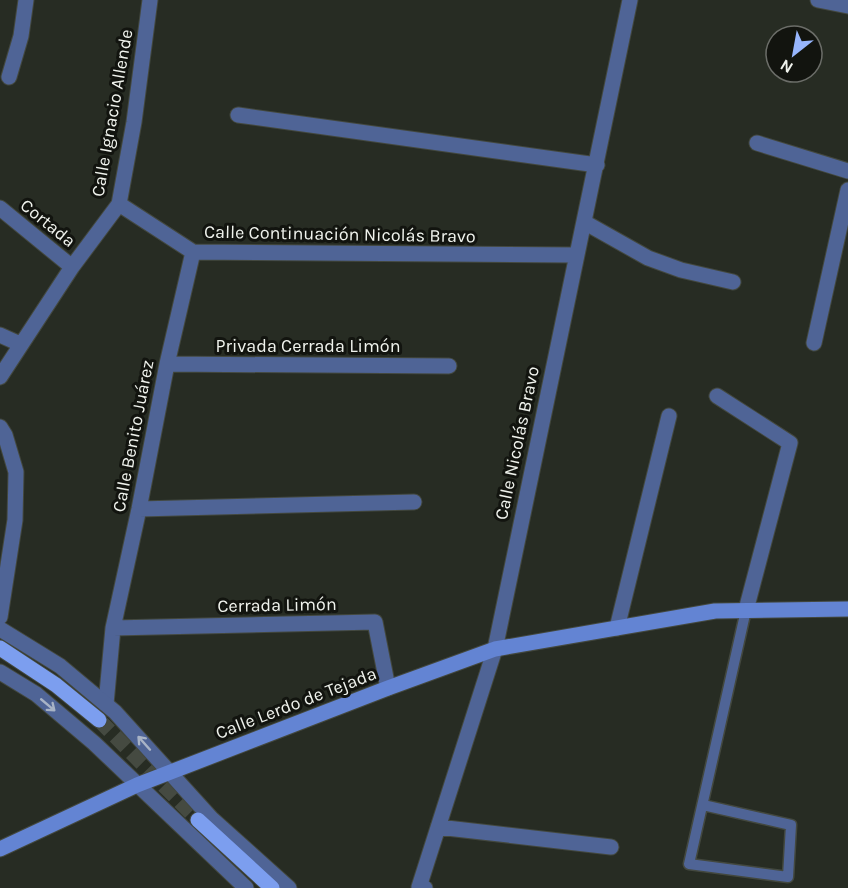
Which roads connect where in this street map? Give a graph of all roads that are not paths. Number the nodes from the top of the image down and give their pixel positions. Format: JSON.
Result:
{"nodes":[{"id":1,"x":26,"y":0,"type":"edge"},
{"id":2,"x":150,"y":0,"type":"edge"},
{"id":3,"x":630,"y":0,"type":"edge"},
{"id":4,"x":818,"y":0,"type":"edge"},
{"id":5,"x":848,"y":6,"type":"edge"},
{"id":6,"x":9,"y":77,"type":"dead end"},
{"id":7,"x":238,"y":116,"type":"dead end"},
{"id":8,"x":756,"y":143,"type":"dead end"},
{"id":9,"x":597,"y":165,"type":"junction"},
{"id":10,"x":848,"y":171,"type":"edge"},
{"id":11,"x":848,"y":190,"type":"edge"},
{"id":12,"x":119,"y":204,"type":"junction"},
{"id":13,"x":0,"y":208,"type":"edge"},
{"id":14,"x":584,"y":222,"type":"junction"},
{"id":15,"x":193,"y":252,"type":"junction"},
{"id":16,"x":575,"y":255,"type":"junction"},
{"id":17,"x":72,"y":267,"type":"junction"},
{"id":18,"x":733,"y":282,"type":"dead end"},
{"id":19,"x":0,"y":334,"type":"edge"},
{"id":20,"x":814,"y":343,"type":"dead end"},
{"id":21,"x":20,"y":344,"type":"junction"},
{"id":22,"x":167,"y":364,"type":"junction"},
{"id":23,"x":449,"y":366,"type":"dead end"},
{"id":24,"x":0,"y":377,"type":"edge"},
{"id":25,"x":717,"y":396,"type":"dead end"},
{"id":26,"x":669,"y":416,"type":"dead end"},
{"id":27,"x":0,"y":427,"type":"edge"},
{"id":28,"x":414,"y":502,"type":"dead end"},
{"id":29,"x":139,"y":509,"type":"junction"},
{"id":30,"x":848,"y":609,"type":"edge"},
{"id":31,"x":2,"y":610,"type":"edge"},
{"id":32,"x":746,"y":610,"type":"junction"},
{"id":33,"x":113,"y":628,"type":"junction"},
{"id":34,"x":617,"y":628,"type":"junction"},
{"id":35,"x":0,"y":629,"type":"edge"},
{"id":36,"x":0,"y":648,"type":"edge"},
{"id":37,"x":495,"y":650,"type":"junction"},
{"id":38,"x":0,"y":657,"type":"edge"},
{"id":39,"x":0,"y":672,"type":"edge"},
{"id":40,"x":388,"y":688,"type":"junction"},
{"id":41,"x":106,"y":705,"type":"junction"},
{"id":42,"x":170,"y":772,"type":"junction"},
{"id":43,"x":137,"y":785,"type":"junction"},
{"id":44,"x":703,"y":804,"type":"junction"},
{"id":45,"x":438,"y":827,"type":"junction"},
{"id":46,"x":611,"y":847,"type":"dead end"},
{"id":47,"x":0,"y":849,"type":"edge"},
{"id":48,"x":246,"y":888,"type":"edge"},
{"id":49,"x":261,"y":888,"type":"edge"},
{"id":50,"x":272,"y":888,"type":"edge"},
{"id":51,"x":289,"y":888,"type":"edge"},
{"id":52,"x":422,"y":888,"type":"edge"}],
"edges":[{"from":1,"to":6,"type":"street"},
{"from":2,"to":12,"type":"street","name":"Calle Ignacio Allende"},
{"from":3,"to":9,"type":"street","name":"Calle Nicolás Bravo"},
{"from":4,"to":5,"type":"street"},
{"from":7,"to":9,"type":"street"},
{"from":8,"to":10,"type":"street"},
{"from":9,"to":14,"type":"street","name":"Calle Nicolás Bravo"},
{"from":11,"to":20,"type":"street"},
{"from":12,"to":15,"type":"street","name":"Calle Continuación Nicolás Bravo"},
{"from":12,"to":17,"type":"street","name":"Calle Ignacio Allende"},
{"from":13,"to":17,"type":"street","name":"Cortada"},
{"from":14,"to":16,"type":"street","name":"Calle Nicolás Bravo"},
{"from":14,"to":18,"type":"street"},
{"from":15,"to":16,"type":"street","name":"Calle Continuación Nicolás Bravo"},
{"from":15,"to":22,"type":"street","name":"Calle Benito Juárez"},
{"from":16,"to":37,"type":"street","name":"Calle Nicolás Bravo"},
{"from":17,"to":21,"type":"street","name":"Calle Ignacio Allende"},
{"from":19,"to":21,"type":"street"},
{"from":21,"to":24,"type":"street","name":"Calle Ignacio Allende"},
{"from":22,"to":23,"type":"street","name":"Privada Cerrada Limón"},
{"from":22,"to":29,"type":"street","name":"Calle Benito Juárez"},
{"from":25,"to":32,"type":"street"},
{"from":26,"to":34,"type":"street"},
{"from":27,"to":31,"type":"street"},
{"from":28,"to":29,"type":"street"},
{"from":29,"to":33,"type":"street","name":"Calle Benito Juárez"},
{"from":30,"to":32,"type":"main road","name":"Calle Lerdo de Tejada"},
{"from":32,"to":34,"type":"main road","name":"Calle Lerdo de Tejada"},
{"from":32,"to":44,"type":"lane"},
{"from":33,"to":40,"type":"street","name":"Cerrada Limón"},
{"from":33,"to":41,"type":"street","name":"Calle Benito Juárez"},
{"from":34,"to":37,"type":"main road","name":"Calle Lerdo de Tejada"},
{"from":35,"to":41,"type":"street"},
{"from":36,"to":38,"type":"main road"},
{"from":37,"to":40,"type":"main road","name":"Calle Lerdo de Tejada"},
{"from":37,"to":45,"type":"street","name":"Calle Nicolás Bravo"},
{"from":39,"to":43,"type":"street","one_way":true},
{"from":40,"to":42,"type":"main road","name":"Calle Lerdo de Tejada"},
{"from":42,"to":41,"type":"street","one_way":true},
{"from":42,"to":43,"type":"main road","name":"Calle Lerdo de Tejada"},
{"from":42,"to":51,"type":"street"},
{"from":43,"to":47,"type":"main road","name":"Calle Lerdo de Tejada"},
{"from":43,"to":48,"type":"street"},
{"from":44,"to":44,"type":"lane"},
{"from":45,"to":46,"type":"street"},
{"from":45,"to":52,"type":"street","name":"Calle Nicolás Bravo"},
{"from":49,"to":50,"type":"main road"}]}
